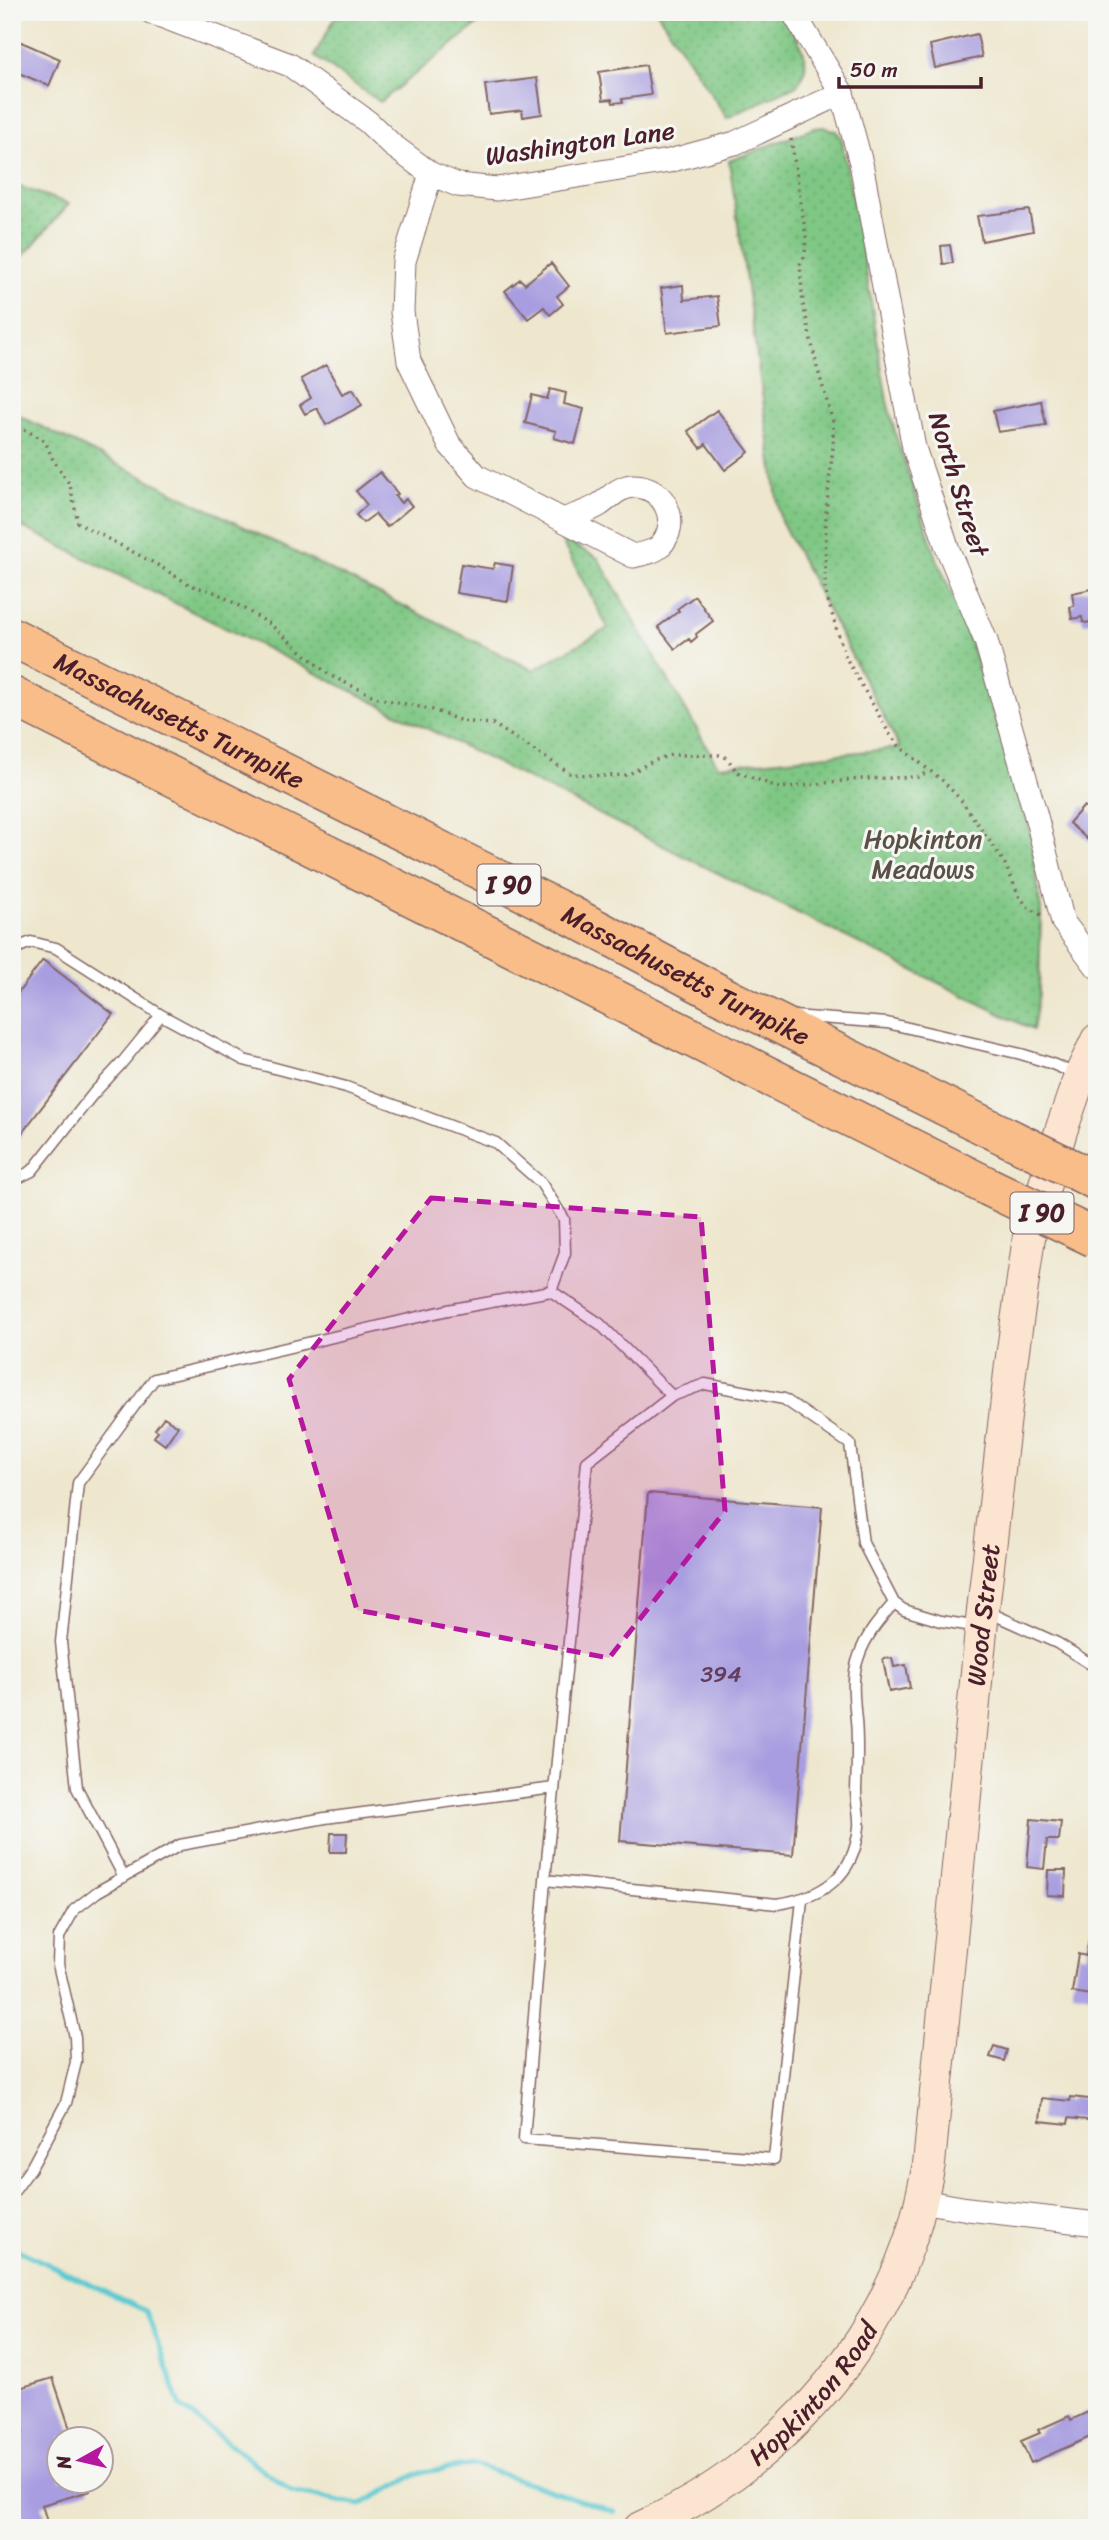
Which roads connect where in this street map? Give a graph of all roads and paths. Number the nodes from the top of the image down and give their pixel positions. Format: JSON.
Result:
{"nodes":[{"id":1,"x":151,"y":12,"type":"edge"},
{"id":2,"x":793,"y":12,"type":"edge"},
{"id":3,"x":842,"y":93,"type":"junction"},
{"id":4,"x":787,"y":120,"type":"junction"},
{"id":5,"x":431,"y":174,"type":"junction"},
{"id":6,"x":12,"y":422,"type":"edge"},
{"id":7,"x":23,"y":427,"type":"junction"},
{"id":8,"x":12,"y":429,"type":"edge"},
{"id":9,"x":563,"y":520,"type":"dead end"},
{"id":10,"x":12,"y":637,"type":"edge"},
{"id":11,"x":12,"y":696,"type":"edge"},
{"id":12,"x":929,"y":771,"type":"junction"},
{"id":13,"x":1063,"y":922,"type":"junction"},
{"id":14,"x":12,"y":950,"type":"edge"},
{"id":15,"x":1097,"y":967,"type":"edge"},
{"id":16,"x":161,"y":1015,"type":"junction"},
{"id":17,"x":760,"y":1015,"type":"junction"},
{"id":18,"x":1097,"y":1040,"type":"edge"},
{"id":19,"x":1080,"y":1076,"type":"junction"},
{"id":20,"x":12,"y":1181,"type":"edge"},
{"id":21,"x":1097,"y":1181,"type":"edge"},
{"id":22,"x":1096,"y":1239,"type":"edge"},
{"id":23,"x":551,"y":1291,"type":"junction"},
{"id":24,"x":672,"y":1396,"type":"junction"},
{"id":25,"x":894,"y":1603,"type":"junction"},
{"id":26,"x":982,"y":1619,"type":"junction"},
{"id":27,"x":1097,"y":1668,"type":"edge"},
{"id":28,"x":554,"y":1788,"type":"junction"},
{"id":29,"x":124,"y":1877,"type":"junction"},
{"id":30,"x":545,"y":1880,"type":"junction"},
{"id":31,"x":802,"y":1900,"type":"junction"},
{"id":32,"x":12,"y":2194,"type":"edge"},
{"id":33,"x":921,"y":2201,"type":"junction"},
{"id":34,"x":1097,"y":2224,"type":"edge"},
{"id":35,"x":640,"y":2528,"type":"edge"}],
"edges":[{"from":1,"to":5,"type":"street","name":"Washington Lane"},
{"from":2,"to":3,"type":"street","name":"North Street"},
{"from":3,"to":4,"type":"street","name":"Washington Lane"},
{"from":3,"to":13,"type":"street","name":"North Street"},
{"from":4,"to":5,"type":"street","name":"Washington Lane"},
{"from":4,"to":12,"type":"path"},
{"from":5,"to":9,"type":"street"},
{"from":6,"to":7,"type":"path"},
{"from":7,"to":8,"type":"path"},
{"from":7,"to":12,"type":"path"},
{"from":10,"to":17,"type":"highway","name":"Massachusetts Turnpike","number":"I 90"},
{"from":11,"to":22,"type":"highway","name":"Massachusetts Turnpike","number":"I 90","bridge":true},
{"from":12,"to":13,"type":"path"},
{"from":13,"to":15,"type":"street","name":"North Street"},
{"from":14,"to":16,"type":"lane"},
{"from":16,"to":20,"type":"lane"},
{"from":16,"to":23,"type":"lane"},
{"from":17,"to":19,"type":"lane"},
{"from":17,"to":21,"type":"highway","name":"Massachusetts Turnpike","number":"I 90","bridge":true},
{"from":18,"to":19,"type":"main road","name":"Wood Street"},
{"from":19,"to":26,"type":"main road","name":"Wood Street"},
{"from":23,"to":24,"type":"lane"},
{"from":23,"to":29,"type":"lane"},
{"from":24,"to":25,"type":"lane"},
{"from":24,"to":28,"type":"lane"},
{"from":25,"to":26,"type":"lane"},
{"from":25,"to":31,"type":"lane"},
{"from":26,"to":27,"type":"lane"},
{"from":26,"to":33,"type":"main road","name":"Wood Street"},
{"from":28,"to":29,"type":"lane"},
{"from":28,"to":30,"type":"lane"},
{"from":29,"to":32,"type":"lane"},
{"from":30,"to":31,"type":"lane"},
{"from":30,"to":31,"type":"lane"},
{"from":33,"to":34,"type":"street"},
{"from":33,"to":35,"type":"main road","name":"Hopkinton Road"}]}
